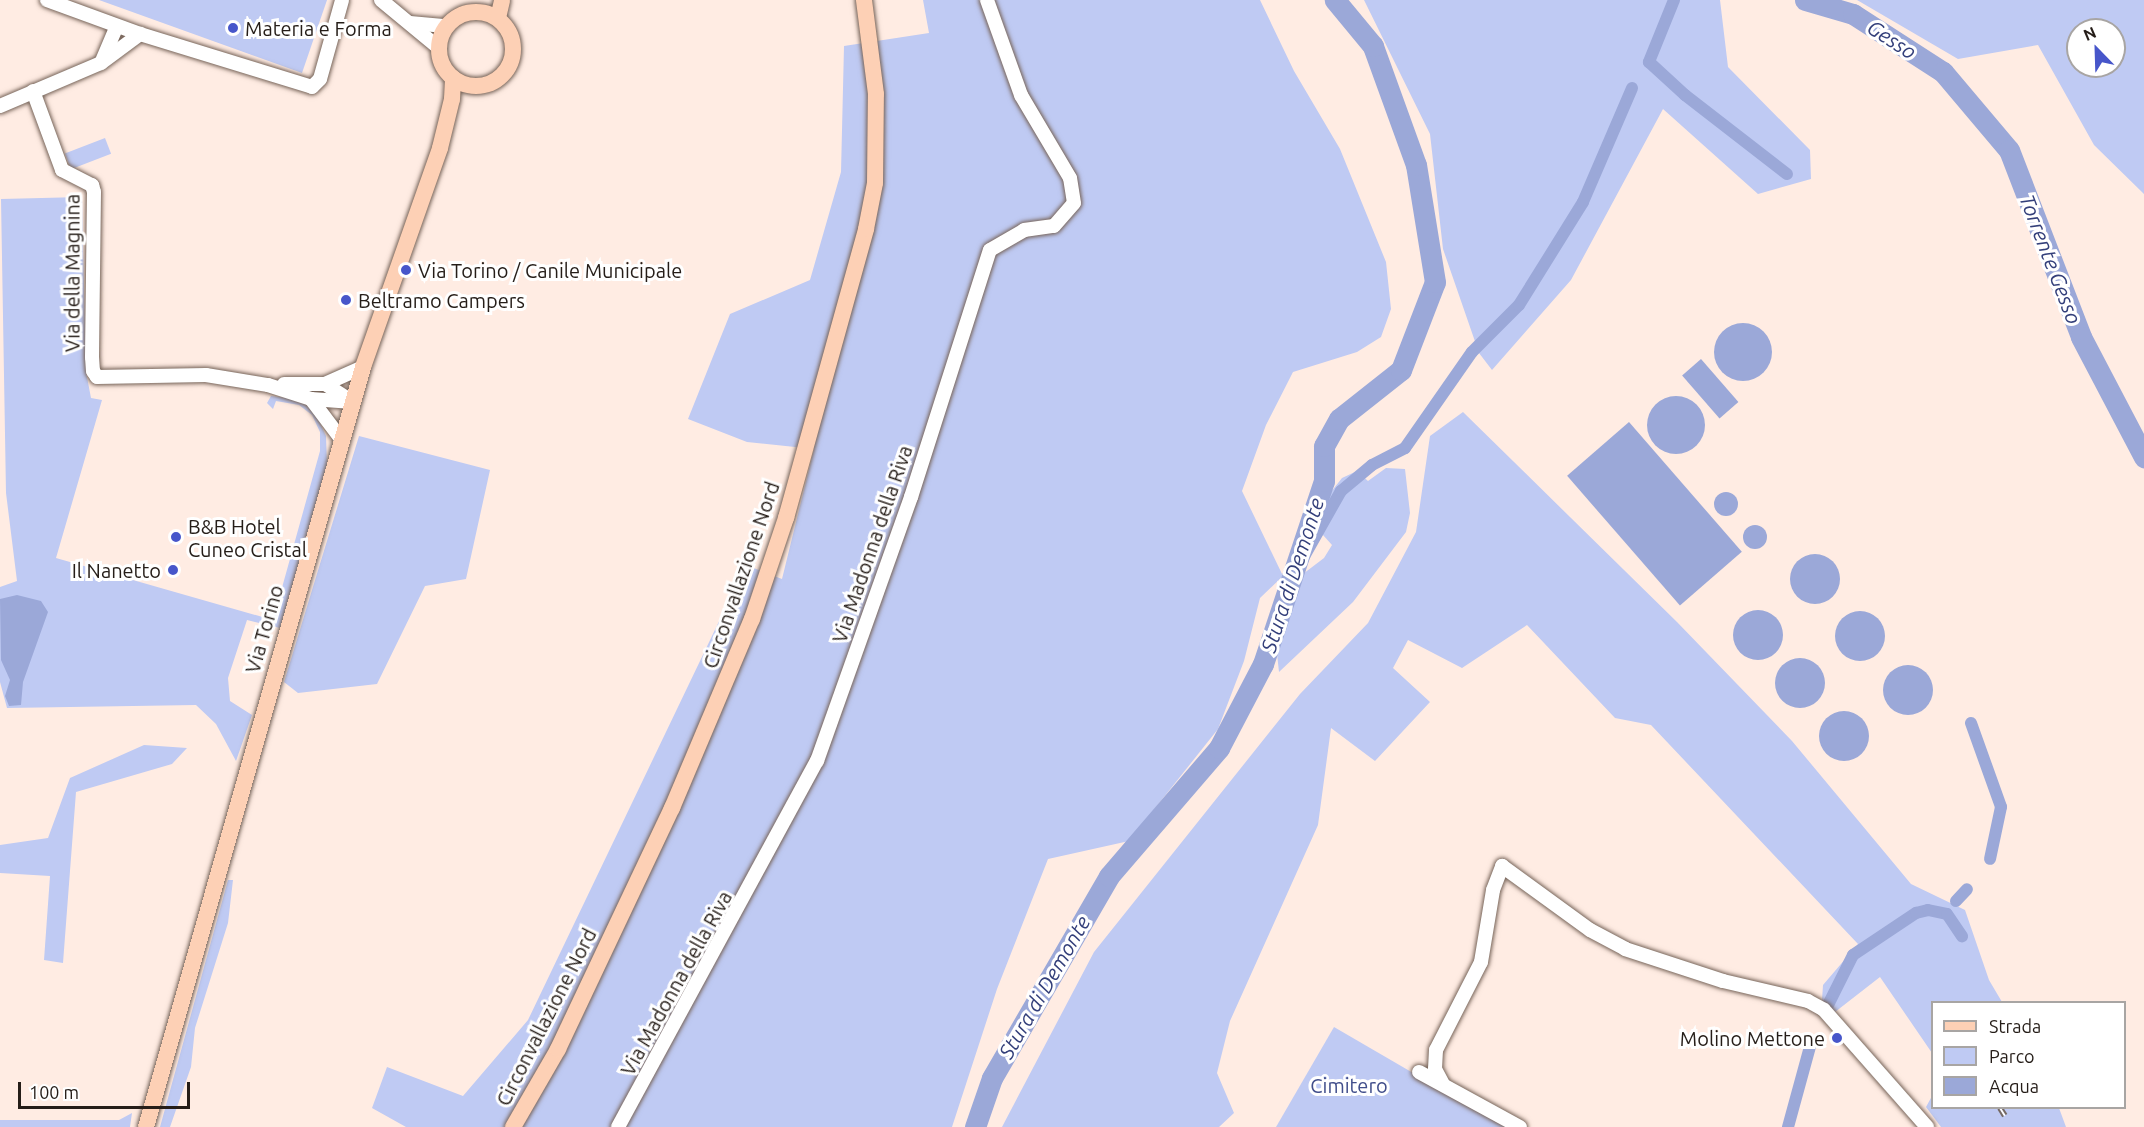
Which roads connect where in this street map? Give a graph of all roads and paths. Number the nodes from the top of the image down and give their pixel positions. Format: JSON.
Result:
{"nodes":[{"id":1,"x":47,"y":0,"type":"edge"},
{"id":2,"x":342,"y":0,"type":"edge"},
{"id":3,"x":351,"y":0,"type":"edge"},
{"id":4,"x":381,"y":0,"type":"edge"},
{"id":5,"x":502,"y":0,"type":"edge"},
{"id":6,"x":864,"y":0,"type":"edge"},
{"id":7,"x":987,"y":0,"type":"edge"},
{"id":8,"x":484,"y":6,"type":"edge"},
{"id":9,"x":498,"y":18,"type":"junction"},
{"id":10,"x":410,"y":23,"type":"junction"},
{"id":11,"x":117,"y":26,"type":"junction"},
{"id":12,"x":446,"y":26,"type":"junction"},
{"id":13,"x":337,"y":27,"type":"junction"},
{"id":14,"x":140,"y":34,"type":"junction"},
{"id":15,"x":438,"y":48,"type":"junction"},
{"id":16,"x":101,"y":63,"type":"junction"},
{"id":17,"x":453,"y":78,"type":"junction"},
{"id":18,"x":474,"y":86,"type":"junction"},
{"id":19,"x":33,"y":92,"type":"junction"},
{"id":20,"x":0,"y":106,"type":"edge"},
{"id":21,"x":440,"y":148,"type":"junction"},
{"id":22,"x":363,"y":367,"type":"junction"},
{"id":23,"x":325,"y":384,"type":"junction"},
{"id":24,"x":268,"y":385,"type":"junction"},
{"id":25,"x":311,"y":399,"type":"junction"},
{"id":26,"x":353,"y":402,"type":"junction"},
{"id":27,"x":342,"y":440,"type":"junction"},
{"id":28,"x":1419,"y":1072,"type":"dead end"},
{"id":29,"x":1443,"y":1084,"type":"junction"},
{"id":30,"x":146,"y":1127,"type":"edge"},
{"id":31,"x":513,"y":1127,"type":"edge"},
{"id":32,"x":618,"y":1127,"type":"edge"},
{"id":33,"x":1520,"y":1127,"type":"edge"},
{"id":34,"x":1927,"y":1127,"type":"edge"}],
"edges":[{"from":1,"to":11,"type":"street"},
{"from":2,"to":13,"type":"street"},
{"from":3,"to":13,"type":"street"},
{"from":4,"to":10,"type":"street"},
{"from":5,"to":9,"type":"main road"},
{"from":6,"to":31,"type":"main road","name":"Circonvallazione Nord"},
{"from":7,"to":32,"type":"street","name":"Via Madonna della Riva"},
{"from":8,"to":9,"type":"main road"},
{"from":8,"to":12,"type":"main road"},
{"from":9,"to":18,"type":"main road"},
{"from":10,"to":12,"type":"street"},
{"from":10,"to":15,"type":"street"},
{"from":11,"to":14,"type":"street"},
{"from":11,"to":16,"type":"street"},
{"from":12,"to":15,"type":"main road"},
{"from":13,"to":14,"type":"street"},
{"from":14,"to":16,"type":"street"},
{"from":15,"to":17,"type":"main road"},
{"from":16,"to":19,"type":"street"},
{"from":17,"to":18,"type":"main road"},
{"from":17,"to":21,"type":"main road","name":"Via Torino"},
{"from":18,"to":21,"type":"main road","name":"Via Torino"},
{"from":19,"to":20,"type":"street"},
{"from":19,"to":24,"type":"street","name":"Via della Magnina"},
{"from":21,"to":22,"type":"main road","name":"Via Torino"},
{"from":22,"to":23,"type":"street","name":"Via della Magnina"},
{"from":22,"to":26,"type":"main road","name":"Via Torino"},
{"from":23,"to":24,"type":"street","name":"Via della Magnina"},
{"from":23,"to":26,"type":"street"},
{"from":24,"to":25,"type":"street","name":"Via della Magnina"},
{"from":25,"to":26,"type":"street","name":"Via della Magnina"},
{"from":25,"to":27,"type":"street"},
{"from":26,"to":27,"type":"main road","name":"Via Torino"},
{"from":27,"to":30,"type":"main road","name":"Via Torino"},
{"from":28,"to":29,"type":"street"},
{"from":29,"to":33,"type":"street"},
{"from":29,"to":34,"type":"street"}]}
